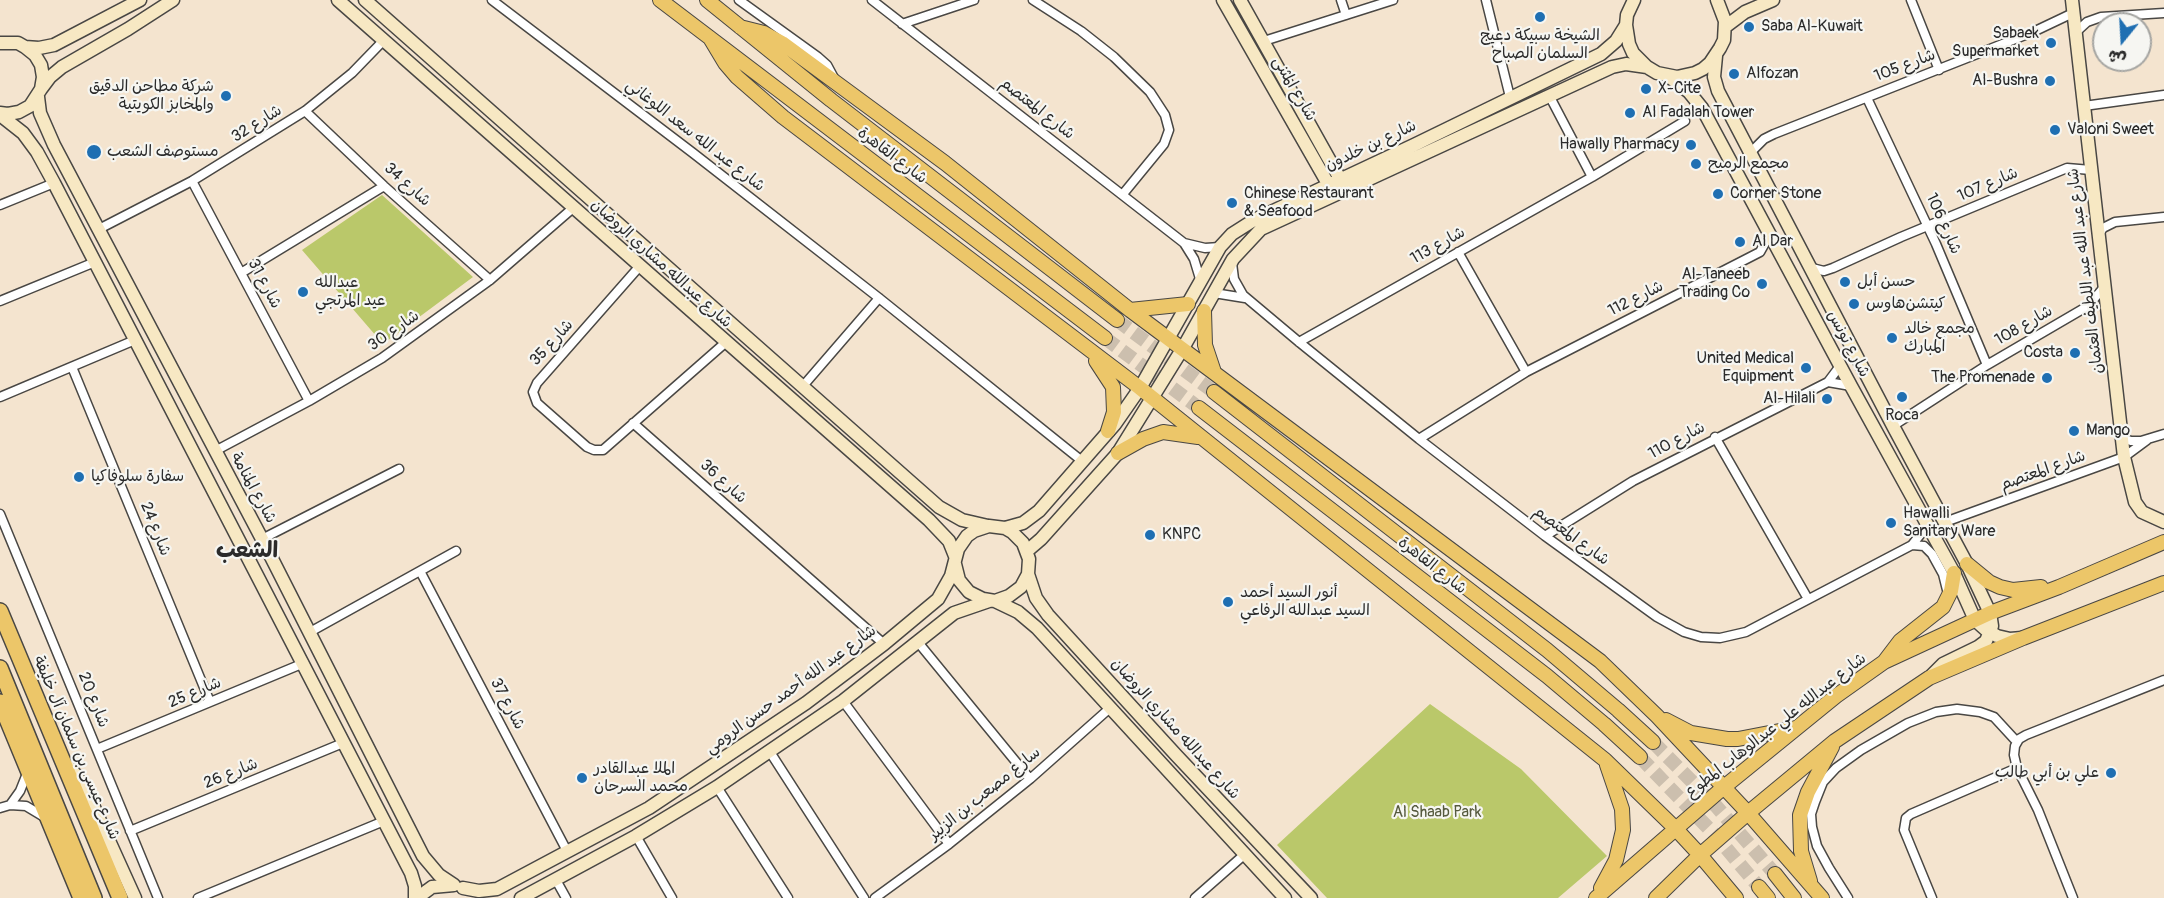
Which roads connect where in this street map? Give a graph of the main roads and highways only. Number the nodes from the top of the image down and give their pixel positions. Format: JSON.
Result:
{"nodes":[{"id":1,"x":660,"y":0,"type":"edge"},
{"id":2,"x":707,"y":0,"type":"edge"},
{"id":3,"x":740,"y":27,"type":"junction"},
{"id":4,"x":710,"y":38,"type":"junction"},
{"id":5,"x":1188,"y":304,"type":"road end"},
{"id":6,"x":1130,"y":310,"type":"junction"},
{"id":7,"x":1204,"y":311,"type":"road end"},
{"id":8,"x":1117,"y":320,"type":"tunnel mouth"},
{"id":9,"x":1105,"y":338,"type":"tunnel mouth"},
{"id":10,"x":1086,"y":348,"type":"junction"},
{"id":11,"x":1214,"y":372,"type":"junction"},
{"id":12,"x":1215,"y":392,"type":"tunnel mouth"},
{"id":13,"x":1199,"y":408,"type":"tunnel mouth"},
{"id":14,"x":1108,"y":431,"type":"road end"},
{"id":15,"x":1204,"y":439,"type":"junction"},
{"id":16,"x":1118,"y":453,"type":"road end"},
{"id":17,"x":2164,"y":542,"type":"edge"},
{"id":18,"x":1967,"y":564,"type":"road end"},
{"id":19,"x":1954,"y":573,"type":"road end"},
{"id":20,"x":2164,"y":583,"type":"edge"},
{"id":21,"x":2059,"y":587,"type":"junction"},
{"id":22,"x":0,"y":611,"type":"edge"},
{"id":23,"x":1884,"y":662,"type":"junction"},
{"id":24,"x":0,"y":668,"type":"edge"},
{"id":25,"x":0,"y":702,"type":"edge"},
{"id":26,"x":1657,"y":716,"type":"junction"},
{"id":27,"x":1797,"y":728,"type":"junction"},
{"id":28,"x":1835,"y":741,"type":"junction"},
{"id":29,"x":1653,"y":742,"type":"tunnel mouth"},
{"id":30,"x":1640,"y":757,"type":"tunnel mouth"},
{"id":31,"x":1605,"y":760,"type":"junction"},
{"id":32,"x":1724,"y":787,"type":"junction"},
{"id":33,"x":1748,"y":813,"type":"junction"},
{"id":34,"x":1675,"y":828,"type":"junction"},
{"id":35,"x":1700,"y":855,"type":"junction"},
{"id":36,"x":1775,"y":874,"type":"tunnel mouth"},
{"id":37,"x":1812,"y":886,"type":"junction"},
{"id":38,"x":81,"y":898,"type":"edge"},
{"id":39,"x":94,"y":898,"type":"edge"},
{"id":40,"x":120,"y":898,"type":"edge"},
{"id":41,"x":1594,"y":898,"type":"edge"},
{"id":42,"x":1656,"y":898,"type":"edge"},
{"id":43,"x":1736,"y":898,"type":"edge"},
{"id":44,"x":1794,"y":898,"type":"edge"},
{"id":45,"x":1822,"y":898,"type":"edge"}],
"edges":[{"from":1,"to":4,"type":"main road","name":"شارع القاهرة"},
{"from":2,"to":3,"type":"main road","name":"شارع القاهرة"},
{"from":3,"to":6,"type":"main road"},
{"from":3,"to":8,"type":"main road","name":"شارع القاهرة"},
{"from":4,"to":9,"type":"main road","name":"شارع القاهرة"},
{"from":4,"to":10,"type":"main road"},
{"from":5,"to":6,"type":"main road"},
{"from":6,"to":11,"type":"main road"},
{"from":7,"to":11,"type":"main road"},
{"from":10,"to":14,"type":"main road"},
{"from":10,"to":15,"type":"main road"},
{"from":11,"to":26,"type":"main road"},
{"from":12,"to":29,"type":"main road","name":"شارع القاهرة"},
{"from":13,"to":30,"type":"main road","name":"شارع القاهرة"},
{"from":15,"to":16,"type":"main road"},
{"from":15,"to":31,"type":"main road"},
{"from":17,"to":21,"type":"main road","name":"شارع عبدالله علي عبدالوهاب المطوع"},
{"from":18,"to":21,"type":"main road"},
{"from":19,"to":23,"type":"main road"},
{"from":20,"to":28,"type":"main road"},
{"from":21,"to":23,"type":"main road","name":"شارع عبدالله علي عبدالوهاب المطوع"},
{"from":22,"to":40,"type":"highway","name":"شارع عيسى بن سلمان آل خليفة"},
{"from":23,"to":27,"type":"main road","name":"شارع عبدالله علي عبدالوهاب المطوع"},
{"from":24,"to":39,"type":"highway"},
{"from":25,"to":38,"type":"highway"},
{"from":26,"to":27,"type":"main road"},
{"from":26,"to":32,"type":"main road"},
{"from":27,"to":32,"type":"main road","name":"شارع عبدالله علي عبدالوهاب المطوع"},
{"from":28,"to":33,"type":"main road"},
{"from":28,"to":37,"type":"main road"},
{"from":31,"to":34,"type":"main road"},
{"from":31,"to":41,"type":"main road"},
{"from":32,"to":33,"type":"main road"},
{"from":32,"to":34,"type":"main road","name":"شارع عبدالله علي عبدالوهاب المطوع"},
{"from":33,"to":35,"type":"main road"},
{"from":33,"to":37,"type":"main road"},
{"from":34,"to":35,"type":"main road"},
{"from":34,"to":41,"type":"main road","name":"شارع عبدالله علي عبدالوهاب المطوع"},
{"from":35,"to":42,"type":"main road"},
{"from":35,"to":43,"type":"main road"},
{"from":36,"to":44,"type":"main road"},
{"from":37,"to":45,"type":"main road"}]}
